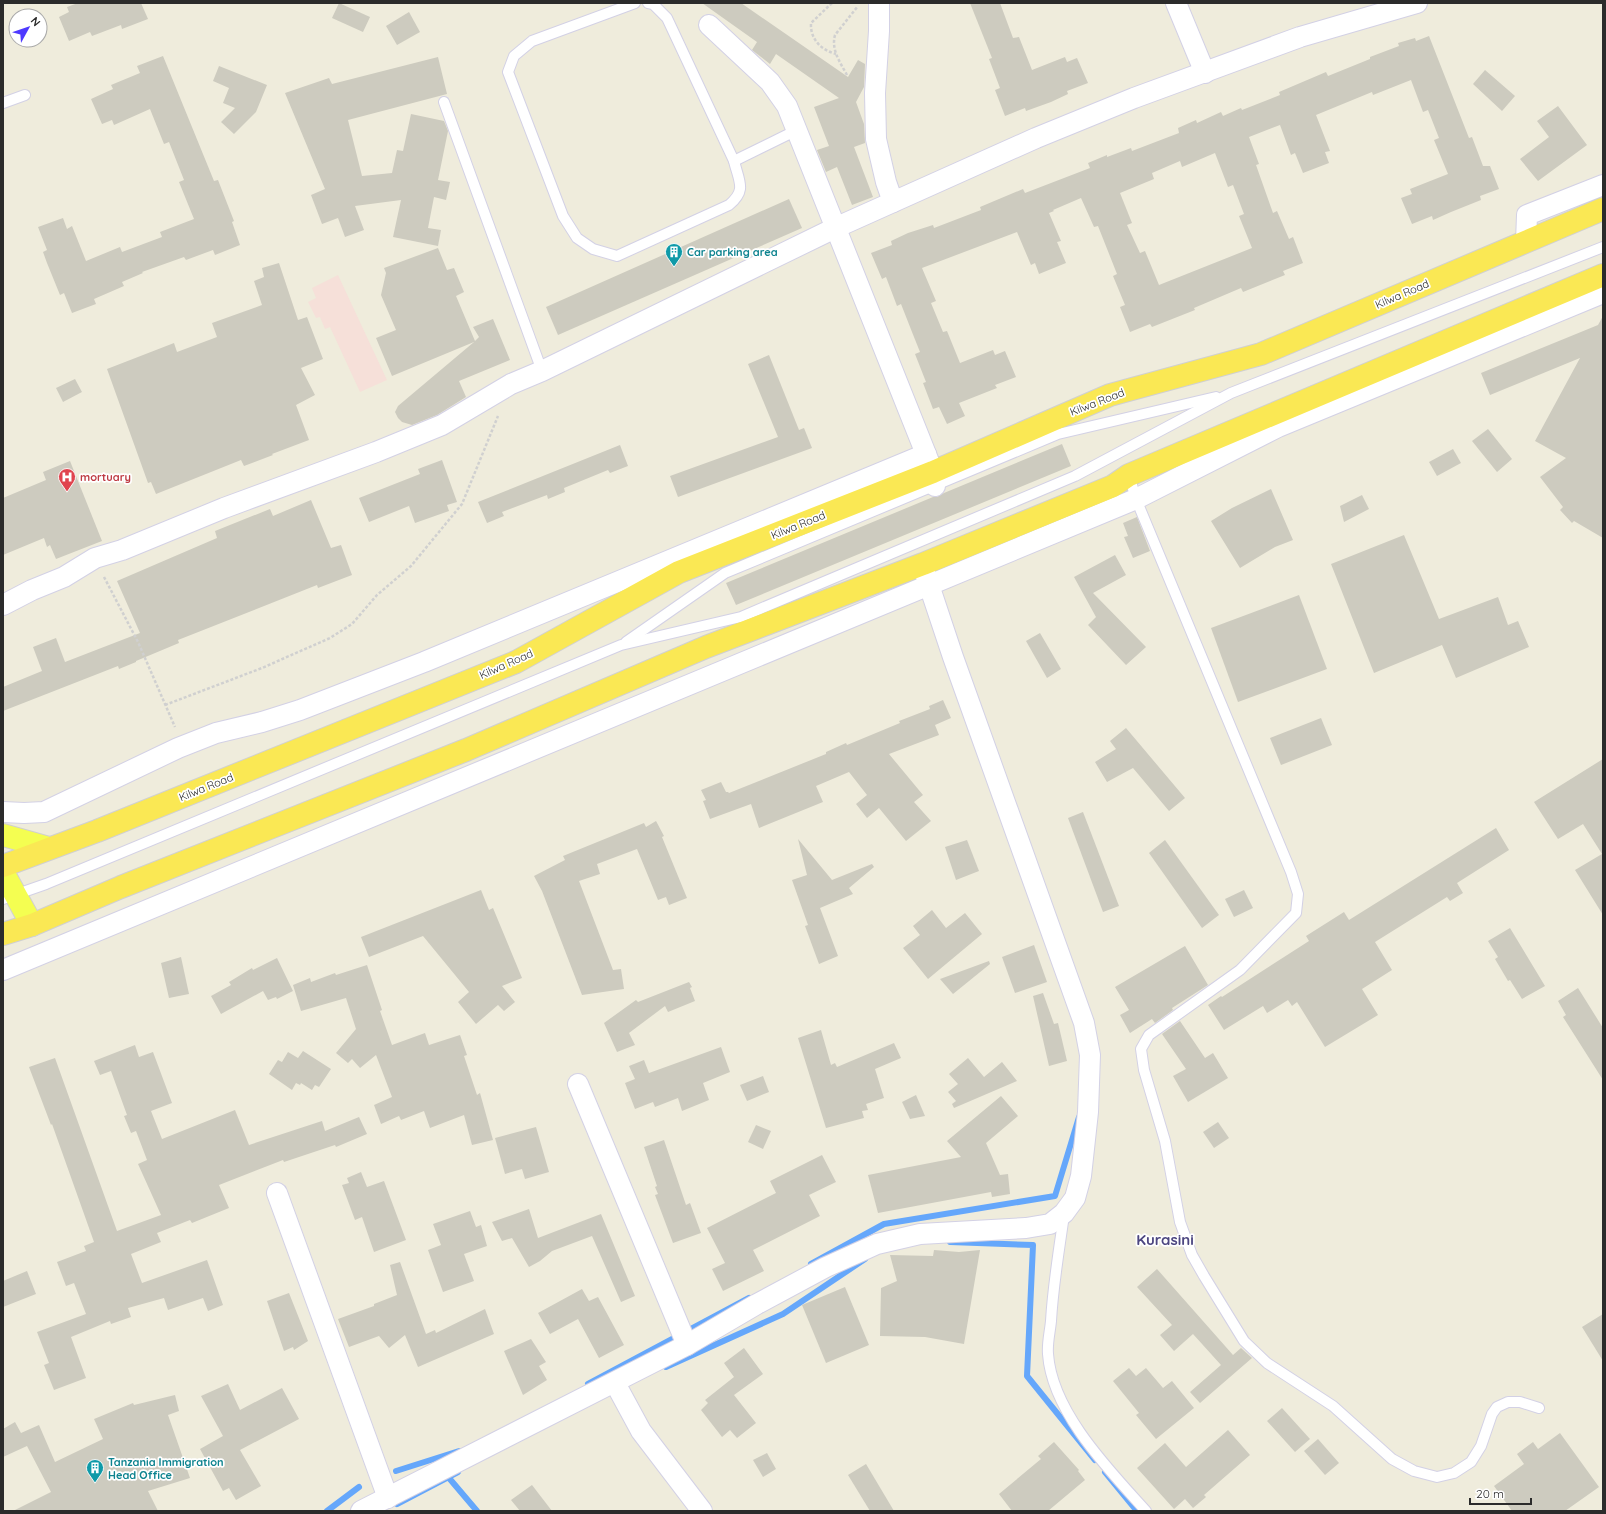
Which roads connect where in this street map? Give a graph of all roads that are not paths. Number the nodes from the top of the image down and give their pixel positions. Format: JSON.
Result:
{"nodes":[{"id":1,"x":635,"y":3,"type":"edge"},
{"id":2,"x":648,"y":3,"type":"edge"},
{"id":3,"x":879,"y":3,"type":"edge"},
{"id":4,"x":1176,"y":3,"type":"edge"},
{"id":5,"x":1417,"y":3,"type":"edge"},
{"id":6,"x":709,"y":24,"type":"dead end"},
{"id":7,"x":1205,"y":73,"type":"junction"},
{"id":8,"x":25,"y":96,"type":"dead end"},
{"id":9,"x":444,"y":102,"type":"dead end"},
{"id":10,"x":3,"y":103,"type":"edge"},
{"id":11,"x":797,"y":130,"type":"junction"},
{"id":12,"x":734,"y":161,"type":"junction"},
{"id":13,"x":1603,"y":185,"type":"edge"},
{"id":14,"x":893,"y":202,"type":"junction"},
{"id":15,"x":1603,"y":209,"type":"edge"},
{"id":16,"x":835,"y":228,"type":"junction"},
{"id":17,"x":1526,"y":242,"type":"junction"},
{"id":18,"x":1603,"y":247,"type":"edge"},
{"id":19,"x":1603,"y":275,"type":"edge"},
{"id":20,"x":1603,"y":293,"type":"edge"},
{"id":21,"x":542,"y":371,"type":"junction"},
{"id":22,"x":1231,"y":393,"type":"junction"},
{"id":23,"x":931,"y":471,"type":"junction"},
{"id":24,"x":1129,"y":475,"type":"junction"},
{"id":25,"x":1136,"y":500,"type":"junction"},
{"id":26,"x":923,"y":564,"type":"junction"},
{"id":27,"x":928,"y":585,"type":"junction"},
{"id":28,"x":3,"y":605,"type":"edge"},
{"id":29,"x":621,"y":645,"type":"junction"},
{"id":30,"x":3,"y":812,"type":"edge"},
{"id":31,"x":3,"y":835,"type":"edge"},
{"id":32,"x":49,"y":848,"type":"junction"},
{"id":33,"x":3,"y":866,"type":"edge"},
{"id":34,"x":3,"y":872,"type":"edge"},
{"id":35,"x":9,"y":897,"type":"edge"},
{"id":36,"x":32,"y":925,"type":"junction"},
{"id":37,"x":3,"y":934,"type":"edge"},
{"id":38,"x":3,"y":970,"type":"edge"},
{"id":39,"x":578,"y":1084,"type":"dead end"},
{"id":40,"x":277,"y":1193,"type":"dead end"},
{"id":41,"x":1064,"y":1213,"type":"junction"},
{"id":42,"x":687,"y":1345,"type":"junction"},
{"id":43,"x":615,"y":1383,"type":"junction"},
{"id":44,"x":1539,"y":1408,"type":"dead end"},
{"id":45,"x":388,"y":1498,"type":"junction"},
{"id":46,"x":361,"y":1511,"type":"edge"},
{"id":47,"x":702,"y":1511,"type":"edge"},
{"id":48,"x":1146,"y":1511,"type":"edge"}],
"edges":[{"from":1,"to":12,"type":"lane"},
{"from":2,"to":12,"type":"lane"},
{"from":3,"to":14,"type":"street"},
{"from":4,"to":7,"type":"street"},
{"from":5,"to":7,"type":"street"},
{"from":6,"to":11,"type":"street"},
{"from":7,"to":14,"type":"street"},
{"from":8,"to":10,"type":"lane"},
{"from":9,"to":21,"type":"lane"},
{"from":11,"to":12,"type":"lane"},
{"from":11,"to":16,"type":"street"},
{"from":13,"to":17,"type":"street"},
{"from":14,"to":16,"type":"street"},
{"from":15,"to":17,"type":"highway","name":"Kilwa Road"},
{"from":16,"to":21,"type":"street"},
{"from":16,"to":23,"type":"street"},
{"from":17,"to":23,"type":"highway","name":"Kilwa Road"},
{"from":18,"to":22,"type":"lane"},
{"from":19,"to":24,"type":"highway"},
{"from":20,"to":25,"type":"street"},
{"from":21,"to":28,"type":"street"},
{"from":22,"to":23,"type":"lane"},
{"from":22,"to":29,"type":"lane"},
{"from":23,"to":29,"type":"lane"},
{"from":23,"to":30,"type":"street"},
{"from":23,"to":32,"type":"highway","name":"Kilwa Road"},
{"from":24,"to":25,"type":"lane"},
{"from":24,"to":26,"type":"highway"},
{"from":25,"to":27,"type":"street"},
{"from":25,"to":44,"type":"lane"},
{"from":26,"to":27,"type":"street"},
{"from":26,"to":36,"type":"highway"},
{"from":27,"to":38,"type":"street"},
{"from":27,"to":41,"type":"street"},
{"from":29,"to":35,"type":"lane"},
{"from":31,"to":32,"type":"main road"},
{"from":32,"to":33,"type":"highway","name":"Kilwa Road"},
{"from":34,"to":35,"type":"main road"},
{"from":35,"to":36,"type":"main road"},
{"from":36,"to":37,"type":"highway"},
{"from":39,"to":42,"type":"street"},
{"from":40,"to":45,"type":"street"},
{"from":41,"to":42,"type":"street"},
{"from":41,"to":48,"type":"lane"},
{"from":42,"to":43,"type":"street"},
{"from":43,"to":45,"type":"street"},
{"from":43,"to":47,"type":"street"},
{"from":45,"to":46,"type":"street"}]}
